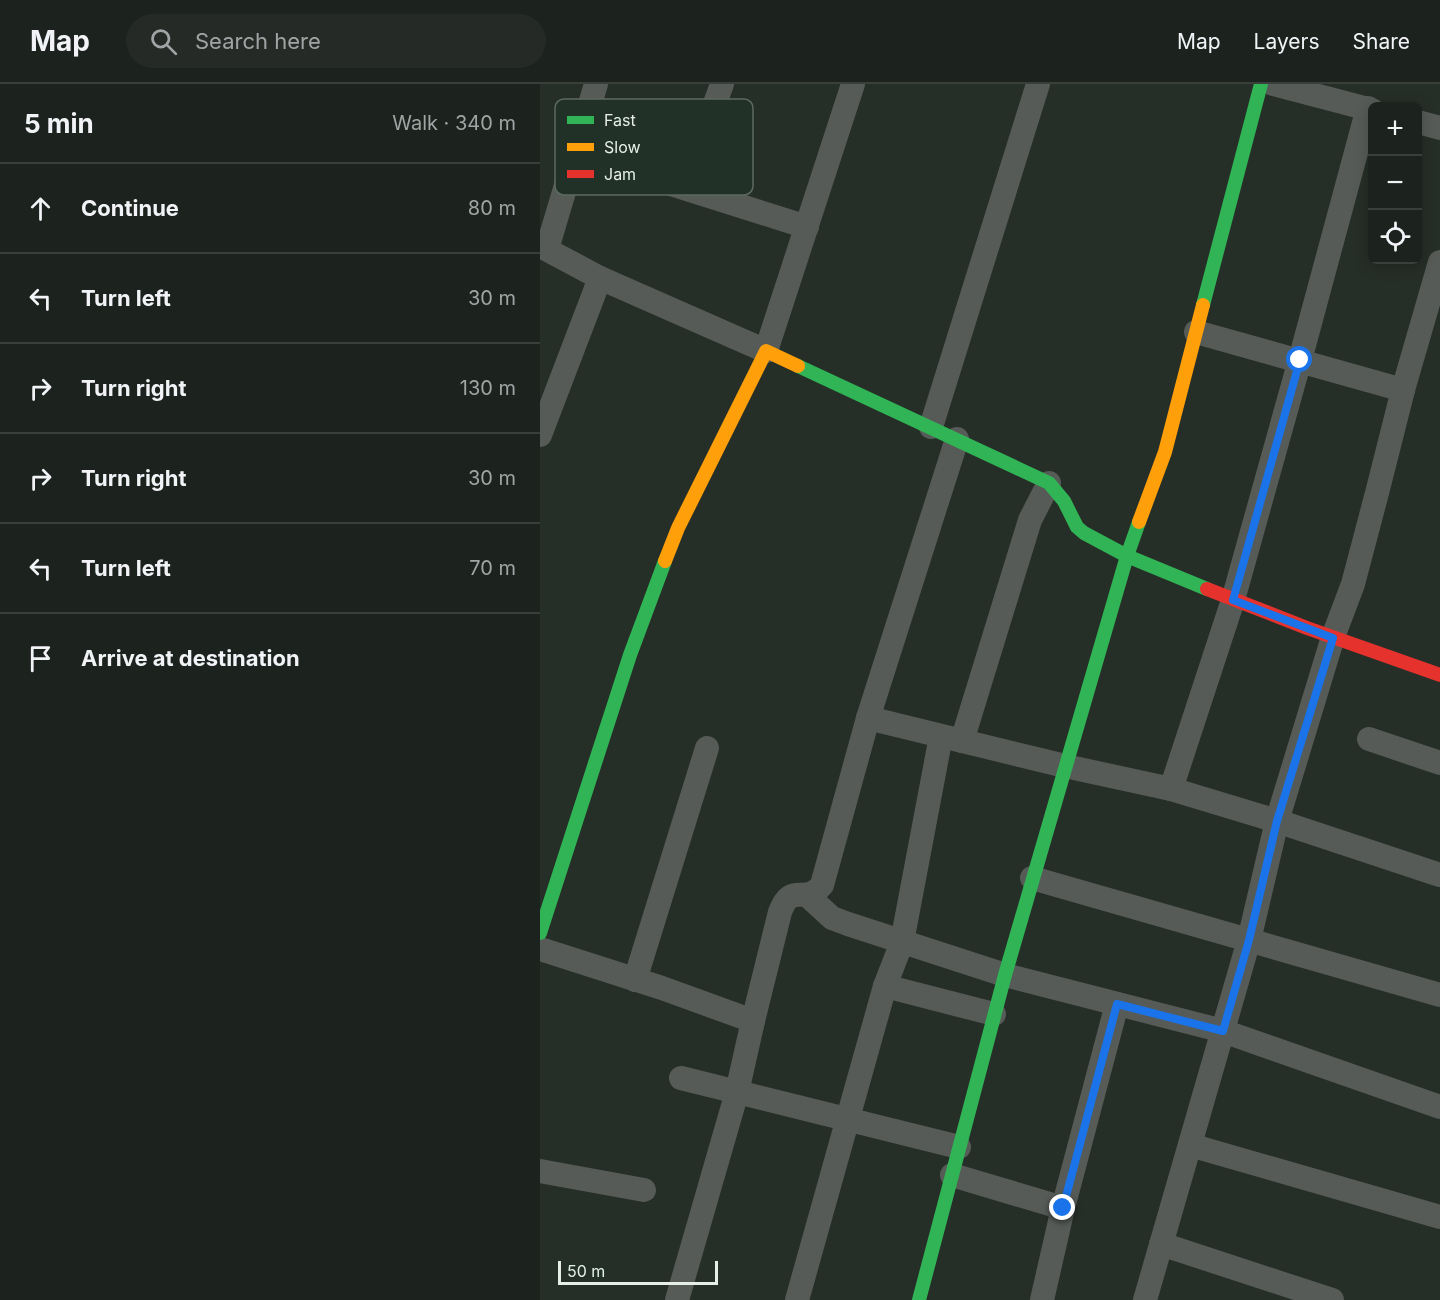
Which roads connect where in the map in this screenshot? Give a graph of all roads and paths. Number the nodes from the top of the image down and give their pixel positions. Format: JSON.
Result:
{"nodes":[{"id":1,"x":596,"y":84,"type":"edge"},
{"id":2,"x":722,"y":84,"type":"edge"},
{"id":3,"x":853,"y":84,"type":"edge"},
{"id":4,"x":1038,"y":84,"type":"edge"},
{"id":5,"x":1261,"y":84,"type":"edge"},
{"id":6,"x":1273,"y":84,"type":"edge"},
{"id":7,"x":592,"y":99,"type":"edge"},
{"id":8,"x":717,"y":99,"type":"edge"},
{"id":9,"x":1368,"y":108,"type":"edge"},
{"id":10,"x":1368,"y":116,"type":"edge"},
{"id":11,"x":1422,"y":123,"type":"edge"},
{"id":12,"x":1440,"y":128,"type":"edge"},
{"id":13,"x":562,"y":195,"type":"edge"},
{"id":14,"x":706,"y":195,"type":"edge"},
{"id":15,"x":807,"y":227,"type":"junction"},
{"id":16,"x":544,"y":248,"type":"edge"},
{"id":17,"x":1440,"y":262,"type":"edge"},
{"id":18,"x":600,"y":278,"type":"junction"},
{"id":19,"x":1196,"y":332,"type":"junction"},
{"id":20,"x":766,"y":351,"type":"junction"},
{"id":21,"x":1300,"y":360,"type":"junction"},
{"id":22,"x":1403,"y":390,"type":"junction"},
{"id":23,"x":931,"y":427,"type":"junction"},
{"id":24,"x":540,"y":435,"type":"edge"},
{"id":25,"x":957,"y":439,"type":"junction"},
{"id":26,"x":1049,"y":483,"type":"junction"},
{"id":27,"x":1127,"y":556,"type":"junction"},
{"id":28,"x":1233,"y":600,"type":"junction"},
{"id":29,"x":1333,"y":638,"type":"junction"},
{"id":30,"x":1440,"y":675,"type":"edge"},
{"id":31,"x":868,"y":718,"type":"junction"},
{"id":32,"x":951,"y":738,"type":"junction"},
{"id":33,"x":1369,"y":739,"type":"dead end"},
{"id":34,"x":707,"y":748,"type":"dead end"},
{"id":35,"x":1440,"y":763,"type":"edge"},
{"id":36,"x":1065,"y":766,"type":"junction"},
{"id":37,"x":1171,"y":789,"type":"junction"},
{"id":38,"x":1277,"y":821,"type":"junction"},
{"id":39,"x":1440,"y":875,"type":"edge"},
{"id":40,"x":1032,"y":878,"type":"junction"},
{"id":41,"x":808,"y":896,"type":"junction"},
{"id":42,"x":540,"y":933,"type":"edge"},
{"id":43,"x":1249,"y":940,"type":"junction"},
{"id":44,"x":902,"y":942,"type":"junction"},
{"id":45,"x":540,"y":949,"type":"edge"},
{"id":46,"x":1005,"y":975,"type":"junction"},
{"id":47,"x":635,"y":980,"type":"junction"},
{"id":48,"x":885,"y":986,"type":"junction"},
{"id":49,"x":1440,"y":995,"type":"edge"},
{"id":50,"x":1117,"y":1004,"type":"junction"},
{"id":51,"x":994,"y":1014,"type":"junction"},
{"id":52,"x":753,"y":1021,"type":"junction"},
{"id":53,"x":1223,"y":1031,"type":"junction"},
{"id":54,"x":681,"y":1078,"type":"dead end"},
{"id":55,"x":737,"y":1092,"type":"junction"},
{"id":56,"x":1440,"y":1107,"type":"edge"},
{"id":57,"x":848,"y":1120,"type":"junction"},
{"id":58,"x":1190,"y":1145,"type":"junction"},
{"id":59,"x":959,"y":1147,"type":"junction"},
{"id":60,"x":540,"y":1171,"type":"edge"},
{"id":61,"x":952,"y":1174,"type":"junction"},
{"id":62,"x":645,"y":1190,"type":"dead end"},
{"id":63,"x":1063,"y":1208,"type":"junction"},
{"id":64,"x":1440,"y":1217,"type":"edge"},
{"id":65,"x":1161,"y":1244,"type":"junction"},
{"id":66,"x":1304,"y":1296,"type":"edge"},
{"id":67,"x":681,"y":1299,"type":"edge"},
{"id":68,"x":797,"y":1300,"type":"edge"},
{"id":69,"x":919,"y":1300,"type":"edge"},
{"id":70,"x":1042,"y":1300,"type":"edge"},
{"id":71,"x":1145,"y":1300,"type":"edge"},
{"id":72,"x":1332,"y":1300,"type":"edge"}],
"edges":[{"from":1,"to":7,"type":"street"},
{"from":2,"to":8,"type":"street"},
{"from":3,"to":15,"type":"street"},
{"from":4,"to":23,"type":"street"},
{"from":5,"to":19,"type":"street"},
{"from":6,"to":9,"type":"street"},
{"from":10,"to":21,"type":"street"},
{"from":11,"to":12,"type":"street"},
{"from":13,"to":16,"type":"street"},
{"from":14,"to":15,"type":"street"},
{"from":15,"to":20,"type":"street"},
{"from":16,"to":18,"type":"street"},
{"from":17,"to":22,"type":"street"},
{"from":18,"to":20,"type":"street"},
{"from":18,"to":24,"type":"street"},
{"from":19,"to":21,"type":"street"},
{"from":19,"to":27,"type":"street"},
{"from":20,"to":23,"type":"street"},
{"from":20,"to":42,"type":"street"},
{"from":21,"to":22,"type":"street"},
{"from":21,"to":28,"type":"street"},
{"from":22,"to":29,"type":"street"},
{"from":23,"to":25,"type":"street"},
{"from":25,"to":26,"type":"street"},
{"from":25,"to":31,"type":"street"},
{"from":26,"to":27,"type":"street"},
{"from":26,"to":32,"type":"street"},
{"from":27,"to":28,"type":"street"},
{"from":27,"to":36,"type":"street"},
{"from":28,"to":29,"type":"street"},
{"from":28,"to":37,"type":"street"},
{"from":29,"to":30,"type":"street"},
{"from":29,"to":38,"type":"street"},
{"from":31,"to":32,"type":"street"},
{"from":31,"to":41,"type":"street"},
{"from":32,"to":36,"type":"street"},
{"from":32,"to":44,"type":"street"},
{"from":33,"to":35,"type":"street"},
{"from":34,"to":47,"type":"street"},
{"from":36,"to":37,"type":"street"},
{"from":36,"to":40,"type":"street"},
{"from":37,"to":38,"type":"street"},
{"from":38,"to":39,"type":"street"},
{"from":38,"to":43,"type":"street"},
{"from":40,"to":43,"type":"street"},
{"from":40,"to":46,"type":"street"},
{"from":41,"to":44,"type":"street"},
{"from":41,"to":52,"type":"street"},
{"from":43,"to":49,"type":"street"},
{"from":43,"to":53,"type":"street"},
{"from":44,"to":46,"type":"street"},
{"from":44,"to":48,"type":"street"},
{"from":45,"to":47,"type":"street"},
{"from":46,"to":50,"type":"street"},
{"from":46,"to":51,"type":"street"},
{"from":47,"to":52,"type":"street"},
{"from":48,"to":51,"type":"street"},
{"from":48,"to":57,"type":"street"},
{"from":50,"to":53,"type":"street"},
{"from":50,"to":63,"type":"street"},
{"from":51,"to":59,"type":"street"},
{"from":52,"to":55,"type":"street"},
{"from":53,"to":56,"type":"street"},
{"from":53,"to":58,"type":"street"},
{"from":54,"to":55,"type":"street"},
{"from":55,"to":57,"type":"street"},
{"from":55,"to":67,"type":"street"},
{"from":57,"to":59,"type":"street"},
{"from":57,"to":68,"type":"street"},
{"from":58,"to":64,"type":"street"},
{"from":58,"to":65,"type":"street"},
{"from":59,"to":61,"type":"street"},
{"from":60,"to":62,"type":"street"},
{"from":61,"to":63,"type":"street"},
{"from":61,"to":69,"type":"street"},
{"from":63,"to":70,"type":"street"},
{"from":65,"to":66,"type":"street"},
{"from":65,"to":71,"type":"street"},
{"from":66,"to":72,"type":"street"}]}
